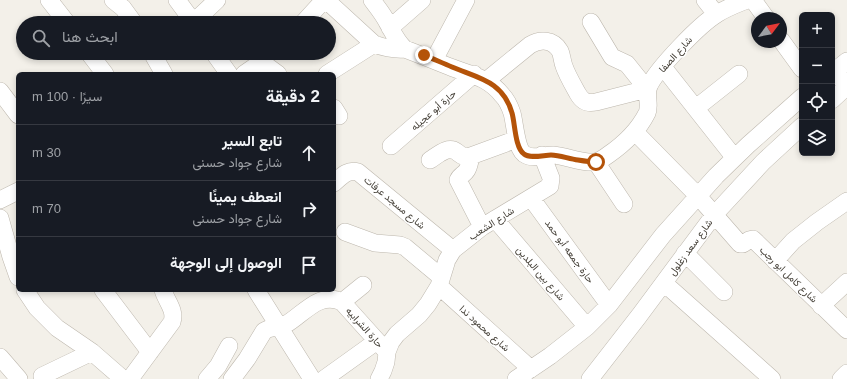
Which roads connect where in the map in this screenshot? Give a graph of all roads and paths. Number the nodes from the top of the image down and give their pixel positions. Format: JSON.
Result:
{"nodes":[{"id":1,"x":49,"y":0,"type":"edge"},
{"id":2,"x":113,"y":0,"type":"edge"},
{"id":3,"x":177,"y":0,"type":"edge"},
{"id":4,"x":217,"y":0,"type":"edge"},
{"id":5,"x":324,"y":0,"type":"edge"},
{"id":6,"x":372,"y":0,"type":"edge"},
{"id":7,"x":422,"y":0,"type":"edge"},
{"id":8,"x":466,"y":0,"type":"edge"},
{"id":9,"x":705,"y":0,"type":"edge"},
{"id":10,"x":747,"y":0,"type":"edge"},
{"id":11,"x":753,"y":0,"type":"edge"},
{"id":12,"x":762,"y":12,"type":"edge"},
{"id":13,"x":716,"y":14,"type":"junction"},
{"id":14,"x":61,"y":16,"type":"edge"},
{"id":15,"x":129,"y":16,"type":"edge"},
{"id":16,"x":189,"y":16,"type":"edge"},
{"id":17,"x":201,"y":16,"type":"edge"},
{"id":18,"x":309,"y":16,"type":"edge"},
{"id":19,"x":591,"y":22,"type":"dead end"},
{"id":20,"x":390,"y":28,"type":"junction"},
{"id":21,"x":374,"y":44,"type":"junction"},
{"id":22,"x":787,"y":48,"type":"edge"},
{"id":23,"x":405,"y":49,"type":"junction"},
{"id":24,"x":94,"y":60,"type":"edge"},
{"id":25,"x":156,"y":60,"type":"edge"},
{"id":26,"x":219,"y":60,"type":"edge"},
{"id":27,"x":434,"y":60,"type":"junction"},
{"id":28,"x":274,"y":64,"type":"edge"},
{"id":29,"x":799,"y":65,"type":"edge"},
{"id":30,"x":663,"y":67,"type":"junction"},
{"id":31,"x":838,"y":68,"type":"edge"},
{"id":32,"x":103,"y":72,"type":"edge"},
{"id":33,"x":163,"y":72,"type":"edge"},
{"id":34,"x":227,"y":72,"type":"edge"},
{"id":35,"x":247,"y":72,"type":"edge"},
{"id":36,"x":330,"y":72,"type":"edge"},
{"id":37,"x":739,"y":74,"type":"dead end"},
{"id":38,"x":481,"y":77,"type":"junction"},
{"id":39,"x":847,"y":87,"type":"edge"},
{"id":40,"x":647,"y":89,"type":"junction"},
{"id":41,"x":0,"y":92,"type":"edge"},
{"id":42,"x":835,"y":97,"type":"edge"},
{"id":43,"x":799,"y":100,"type":"edge"},
{"id":44,"x":696,"y":108,"type":"junction"},
{"id":45,"x":16,"y":112,"type":"edge"},
{"id":46,"x":799,"y":129,"type":"edge"},
{"id":47,"x":635,"y":132,"type":"junction"},
{"id":48,"x":517,"y":139,"type":"junction"},
{"id":49,"x":391,"y":146,"type":"dead end"},
{"id":50,"x":542,"y":155,"type":"junction"},
{"id":51,"x":472,"y":156,"type":"junction"},
{"id":52,"x":734,"y":157,"type":"junction"},
{"id":53,"x":430,"y":160,"type":"dead end"},
{"id":54,"x":596,"y":162,"type":"junction"},
{"id":55,"x":336,"y":181,"type":"edge"},
{"id":56,"x":16,"y":192,"type":"edge"},
{"id":57,"x":698,"y":196,"type":"junction"},
{"id":58,"x":531,"y":198,"type":"junction"},
{"id":59,"x":0,"y":200,"type":"edge"},
{"id":60,"x":847,"y":201,"type":"edge"},
{"id":61,"x":624,"y":204,"type":"dead end"},
{"id":62,"x":714,"y":214,"type":"junction"},
{"id":63,"x":0,"y":218,"type":"edge"},
{"id":64,"x":488,"y":223,"type":"junction"},
{"id":65,"x":345,"y":232,"type":"dead end"},
{"id":66,"x":453,"y":250,"type":"junction"},
{"id":67,"x":4,"y":251,"type":"edge"},
{"id":68,"x":685,"y":253,"type":"junction"},
{"id":69,"x":775,"y":261,"type":"junction"},
{"id":70,"x":16,"y":273,"type":"edge"},
{"id":71,"x":440,"y":282,"type":"junction"},
{"id":72,"x":847,"y":282,"type":"edge"},
{"id":73,"x":664,"y":283,"type":"junction"},
{"id":74,"x":363,"y":285,"type":"dead end"},
{"id":75,"x":26,"y":292,"type":"edge"},
{"id":76,"x":105,"y":292,"type":"edge"},
{"id":77,"x":164,"y":292,"type":"edge"},
{"id":78,"x":257,"y":292,"type":"edge"},
{"id":79,"x":724,"y":292,"type":"dead end"},
{"id":80,"x":342,"y":302,"type":"junction"},
{"id":81,"x":609,"y":305,"type":"junction"},
{"id":82,"x":821,"y":306,"type":"junction"},
{"id":83,"x":278,"y":327,"type":"junction"},
{"id":84,"x":587,"y":327,"type":"junction"},
{"id":85,"x":847,"y":330,"type":"edge"},
{"id":86,"x":229,"y":346,"type":"dead end"},
{"id":87,"x":382,"y":346,"type":"junction"},
{"id":88,"x":92,"y":352,"type":"junction"},
{"id":89,"x":150,"y":352,"type":"junction"},
{"id":90,"x":0,"y":357,"type":"edge"},
{"id":91,"x":531,"y":370,"type":"junction"},
{"id":92,"x":847,"y":373,"type":"edge"},
{"id":93,"x":42,"y":376,"type":"dead end"},
{"id":94,"x":763,"y":376,"type":"edge"},
{"id":95,"x":19,"y":379,"type":"edge"},
{"id":96,"x":123,"y":379,"type":"edge"},
{"id":97,"x":130,"y":379,"type":"edge"},
{"id":98,"x":208,"y":379,"type":"edge"},
{"id":99,"x":232,"y":379,"type":"edge"},
{"id":100,"x":312,"y":379,"type":"edge"},
{"id":101,"x":324,"y":379,"type":"edge"},
{"id":102,"x":379,"y":379,"type":"edge"},
{"id":103,"x":516,"y":379,"type":"edge"},
{"id":104,"x":590,"y":379,"type":"edge"},
{"id":105,"x":841,"y":379,"type":"edge"}],
"edges":[{"from":1,"to":14,"type":"street"},
{"from":2,"to":15,"type":"street"},
{"from":3,"to":16,"type":"street"},
{"from":4,"to":17,"type":"street"},
{"from":5,"to":18,"type":"street"},
{"from":5,"to":21,"type":"street"},
{"from":6,"to":20,"type":"street"},
{"from":7,"to":20,"type":"street"},
{"from":8,"to":27,"type":"street"},
{"from":9,"to":13,"type":"street"},
{"from":10,"to":13,"type":"street","name":"شارع الصفا"},
{"from":11,"to":12,"type":"street"},
{"from":13,"to":30,"type":"street","name":"شارع الصفا"},
{"from":19,"to":40,"type":"street"},
{"from":20,"to":23,"type":"street"},
{"from":21,"to":23,"type":"street"},
{"from":21,"to":36,"type":"street"},
{"from":22,"to":29,"type":"street"},
{"from":23,"to":27,"type":"street"},
{"from":24,"to":32,"type":"street"},
{"from":25,"to":33,"type":"street"},
{"from":26,"to":34,"type":"street"},
{"from":27,"to":38,"type":"street"},
{"from":28,"to":35,"type":"street"},
{"from":30,"to":40,"type":"street","name":"شارع الصفا"},
{"from":30,"to":44,"type":"street"},
{"from":31,"to":39,"type":"street"},
{"from":37,"to":44,"type":"street"},
{"from":38,"to":40,"type":"street","name":"حارة أبو عجيله"},
{"from":38,"to":48,"type":"street"},
{"from":38,"to":49,"type":"street","name":"حارة أبو عجيله"},
{"from":39,"to":42,"type":"street"},
{"from":40,"to":47,"type":"street"},
{"from":41,"to":45,"type":"street"},
{"from":43,"to":52,"type":"street"},
{"from":44,"to":52,"type":"street"},
{"from":46,"to":62,"type":"street","name":"شارع سعد زغلول"},
{"from":47,"to":54,"type":"street"},
{"from":47,"to":57,"type":"street"},
{"from":48,"to":50,"type":"street"},
{"from":48,"to":51,"type":"street"},
{"from":50,"to":54,"type":"street"},
{"from":50,"to":58,"type":"street","name":"شارع الشعب"},
{"from":51,"to":53,"type":"street"},
{"from":51,"to":64,"type":"street","name":"شارع بين البلدين"},
{"from":52,"to":57,"type":"street"},
{"from":54,"to":61,"type":"street"},
{"from":55,"to":66,"type":"street","name":"شارع مسجد عرفات"},
{"from":56,"to":59,"type":"street"},
{"from":57,"to":62,"type":"street"},
{"from":57,"to":81,"type":"street"},
{"from":58,"to":64,"type":"street","name":"شارع الشعب"},
{"from":58,"to":81,"type":"street","name":"حارة جمعه أبو حمد"},
{"from":60,"to":69,"type":"street"},
{"from":62,"to":68,"type":"street","name":"شارع سعد زغلول"},
{"from":62,"to":69,"type":"street","name":"شارع كامل ابو رجب"},
{"from":63,"to":67,"type":"street"},
{"from":64,"to":66,"type":"street","name":"شارع الشعب"},
{"from":64,"to":84,"type":"street","name":"شارع بين البلدين"},
{"from":65,"to":71,"type":"street","name":"شارع محمود ندا"},
{"from":66,"to":71,"type":"street","name":"شارع الشعب"},
{"from":67,"to":70,"type":"street"},
{"from":68,"to":73,"type":"street","name":"شارع سعد زغلول"},
{"from":68,"to":79,"type":"street"},
{"from":69,"to":82,"type":"street","name":"شارع كامل ابو رجب"},
{"from":71,"to":87,"type":"street","name":"شارع الشعب"},
{"from":71,"to":91,"type":"street","name":"شارع محمود ندا"},
{"from":72,"to":82,"type":"street"},
{"from":73,"to":94,"type":"street"},
{"from":73,"to":104,"type":"street","name":"شارع سعد زغلول"},
{"from":74,"to":80,"type":"street","name":"حارة الشرابيه"},
{"from":75,"to":88,"type":"street"},
{"from":76,"to":89,"type":"street"},
{"from":77,"to":89,"type":"street"},
{"from":78,"to":83,"type":"street"},
{"from":80,"to":83,"type":"street","name":"حارة الشرابيه"},
{"from":80,"to":87,"type":"street","name":"حارة الشرابيه"},
{"from":81,"to":84,"type":"street"},
{"from":82,"to":85,"type":"street","name":"شارع كامل ابو رجب"},
{"from":83,"to":99,"type":"street","name":"حارة الشرابيه"},
{"from":83,"to":100,"type":"street"},
{"from":84,"to":91,"type":"street"},
{"from":86,"to":98,"type":"street"},
{"from":87,"to":101,"type":"street"},
{"from":87,"to":102,"type":"street","name":"شارع الشعب"},
{"from":88,"to":93,"type":"street"},
{"from":88,"to":96,"type":"street"},
{"from":89,"to":97,"type":"street"},
{"from":90,"to":95,"type":"street"},
{"from":91,"to":103,"type":"street"},
{"from":92,"to":105,"type":"street"}]}
